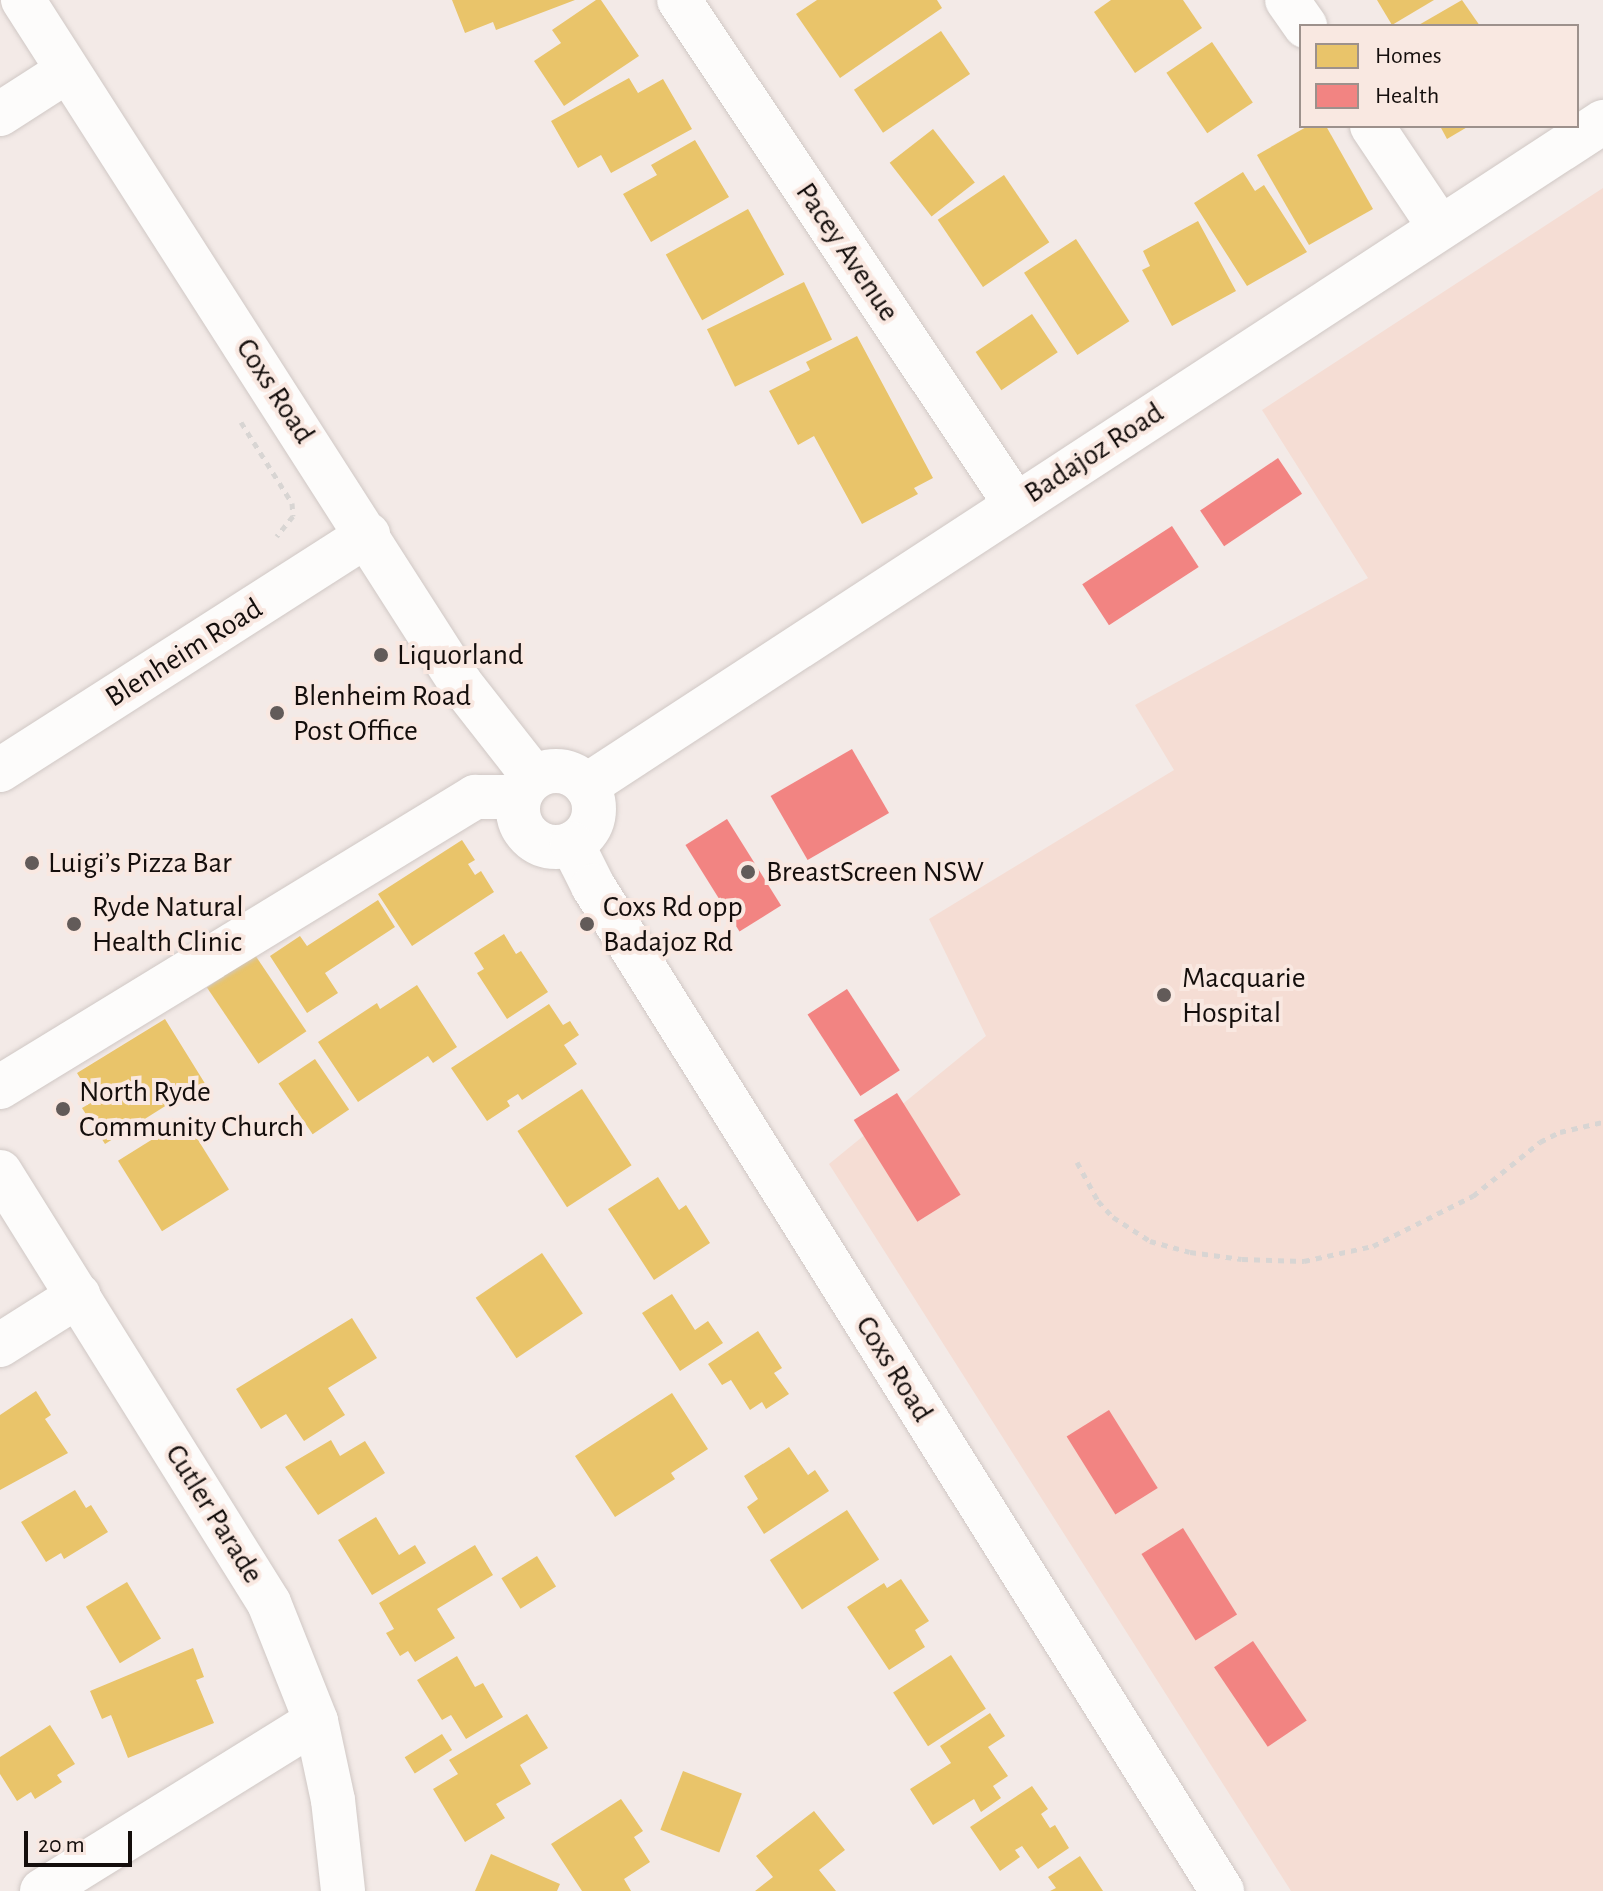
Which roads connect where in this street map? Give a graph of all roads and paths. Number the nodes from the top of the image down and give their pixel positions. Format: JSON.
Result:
{"nodes":[{"id":1,"x":23,"y":0,"type":"edge"},
{"id":2,"x":679,"y":0,"type":"edge"},
{"id":3,"x":1287,"y":0,"type":"edge"},
{"id":4,"x":1304,"y":24,"type":"edge"},
{"id":5,"x":67,"y":71,"type":"junction"},
{"id":6,"x":0,"y":114,"type":"edge"},
{"id":7,"x":1603,"y":122,"type":"edge"},
{"id":8,"x":1373,"y":128,"type":"edge"},
{"id":9,"x":1439,"y":226,"type":"junction"},
{"id":10,"x":1016,"y":505,"type":"junction"},
{"id":11,"x":368,"y":535,"type":"junction"},
{"id":12,"x":0,"y":770,"type":"edge"},
{"id":13,"x":586,"y":786,"type":"junction"},
{"id":14,"x":526,"y":787,"type":"junction"},
{"id":15,"x":572,"y":844,"type":"junction"},
{"id":16,"x":0,"y":1087,"type":"edge"},
{"id":17,"x":1603,"y":1122,"type":"edge"},
{"id":18,"x":1077,"y":1162,"type":"dead end"},
{"id":19,"x":0,"y":1172,"type":"edge"},
{"id":20,"x":79,"y":1295,"type":"junction"},
{"id":21,"x":0,"y":1345,"type":"edge"},
{"id":22,"x":316,"y":1721,"type":"junction"},
{"id":23,"x":42,"y":1891,"type":"edge"},
{"id":24,"x":343,"y":1891,"type":"edge"},
{"id":25,"x":1222,"y":1891,"type":"edge"}],
"edges":[{"from":1,"to":5,"type":"street","name":"Coxs Road"},
{"from":2,"to":10,"type":"street","name":"Pacey Avenue"},
{"from":3,"to":4,"type":"street"},
{"from":5,"to":6,"type":"street"},
{"from":5,"to":11,"type":"street","name":"Coxs Road"},
{"from":7,"to":9,"type":"street","name":"Badajoz Road"},
{"from":8,"to":9,"type":"street"},
{"from":9,"to":10,"type":"street","name":"Badajoz Road"},
{"from":10,"to":13,"type":"street","name":"Badajoz Road"},
{"from":11,"to":12,"type":"street","name":"Blenheim Road"},
{"from":11,"to":14,"type":"street","name":"Coxs Road"},
{"from":13,"to":14,"type":"street"},
{"from":13,"to":15,"type":"street"},
{"from":14,"to":15,"type":"street"},
{"from":14,"to":16,"type":"street"},
{"from":15,"to":25,"type":"street","name":"Coxs Road"},
{"from":17,"to":18,"type":"path"},
{"from":19,"to":20,"type":"street","name":"Cutler Parade"},
{"from":20,"to":21,"type":"street"},
{"from":20,"to":22,"type":"street","name":"Cutler Parade"},
{"from":22,"to":23,"type":"street"},
{"from":22,"to":24,"type":"street","name":"Cutler Parade"}]}
